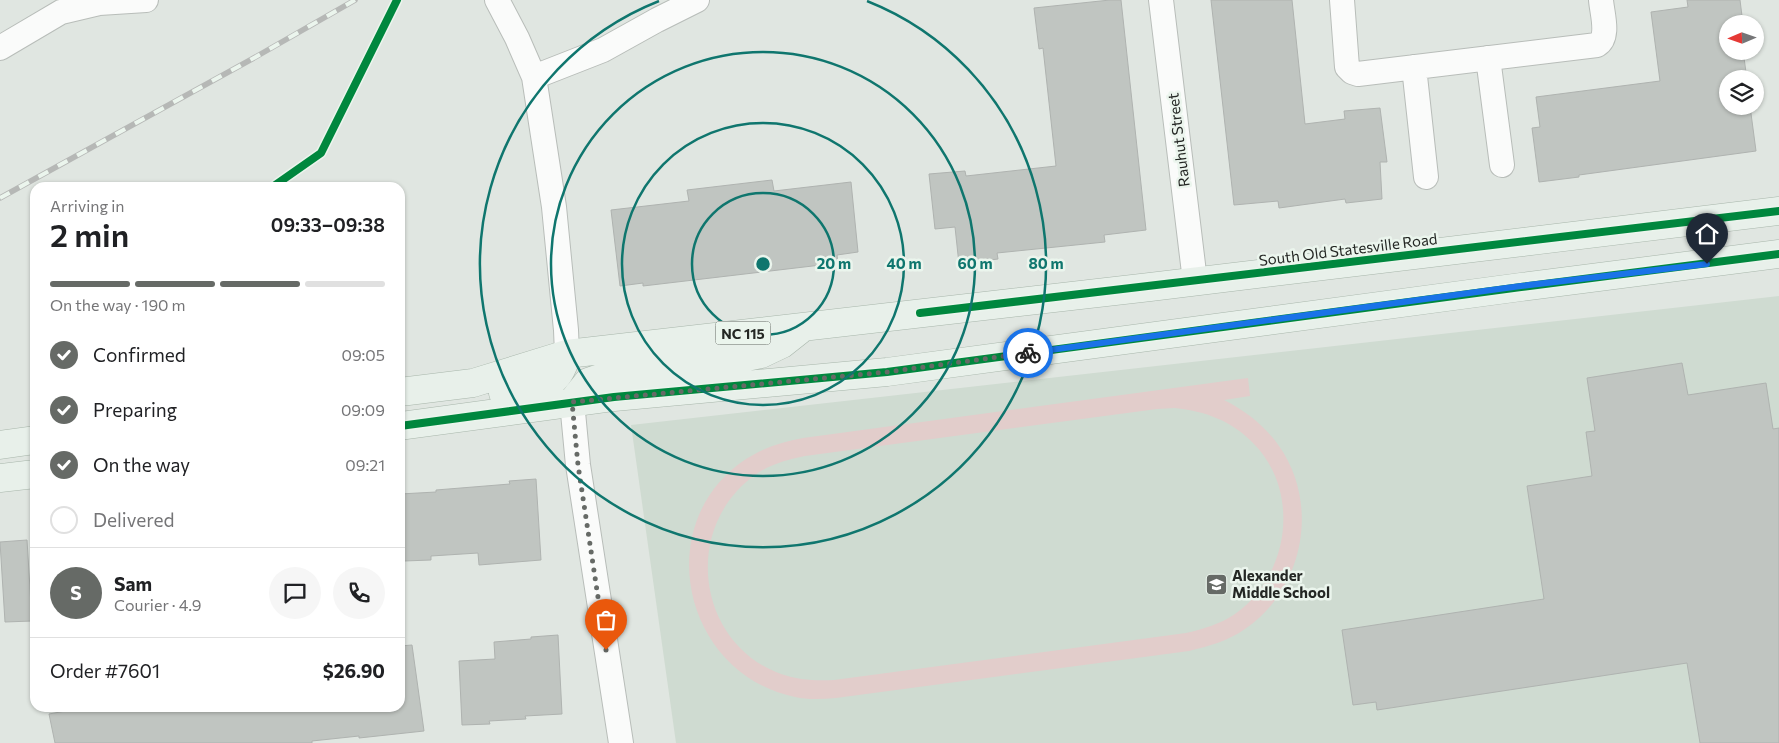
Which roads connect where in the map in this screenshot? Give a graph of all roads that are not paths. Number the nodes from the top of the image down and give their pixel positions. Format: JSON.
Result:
{"nodes":[{"id":1,"x":146,"y":0,"type":"edge"},
{"id":2,"x":497,"y":0,"type":"edge"},
{"id":3,"x":697,"y":0,"type":"edge"},
{"id":4,"x":1161,"y":0,"type":"edge"},
{"id":5,"x":1342,"y":0,"type":"edge"},
{"id":6,"x":1601,"y":0,"type":"edge"},
{"id":7,"x":0,"y":48,"type":"edge"},
{"id":8,"x":1488,"y":58,"type":"junction"},
{"id":9,"x":1414,"y":67,"type":"junction"},
{"id":10,"x":534,"y":77,"type":"junction"},
{"id":11,"x":1502,"y":165,"type":"dead end"},
{"id":12,"x":1426,"y":177,"type":"dead end"},
{"id":13,"x":1779,"y":211,"type":"edge"},
{"id":14,"x":1779,"y":254,"type":"edge"},
{"id":15,"x":1195,"y":281,"type":"junction"},
{"id":16,"x":804,"y":326,"type":"junction"},
{"id":17,"x":567,"y":354,"type":"junction"},
{"id":18,"x":405,"y":391,"type":"edge"},
{"id":19,"x":572,"y":402,"type":"junction"},
{"id":20,"x":405,"y":407,"type":"edge"},
{"id":21,"x":405,"y":425,"type":"edge"},
{"id":22,"x":30,"y":441,"type":"edge"},
{"id":23,"x":0,"y":445,"type":"edge"},
{"id":24,"x":30,"y":475,"type":"edge"},
{"id":25,"x":0,"y":478,"type":"edge"},
{"id":26,"x":621,"y":743,"type":"edge"}],
"edges":[{"from":1,"to":7,"type":"street"},
{"from":2,"to":10,"type":"street"},
{"from":3,"to":10,"type":"street"},
{"from":4,"to":15,"type":"street","name":"Rauhut Street"},
{"from":5,"to":9,"type":"street"},
{"from":6,"to":8,"type":"street"},
{"from":8,"to":9,"type":"street"},
{"from":8,"to":11,"type":"street"},
{"from":9,"to":12,"type":"street"},
{"from":10,"to":17,"type":"street"},
{"from":13,"to":15,"type":"main road","name":"South Old Statesville Road","number":"NC 115"},
{"from":14,"to":19,"type":"main road"},
{"from":15,"to":16,"type":"main road","name":"South Old Statesville Road","number":"NC 115"},
{"from":16,"to":17,"type":"main road","name":"South Old Statesville Road","number":"NC 115"},
{"from":16,"to":19,"type":"main road"},
{"from":17,"to":18,"type":"main road","name":"South Old Statesville Road","number":"NC 115"},
{"from":17,"to":20,"type":"main road"},
{"from":19,"to":21,"type":"main road"},
{"from":19,"to":26,"type":"street"},
{"from":22,"to":23,"type":"main road"},
{"from":24,"to":25,"type":"main road"}]}
